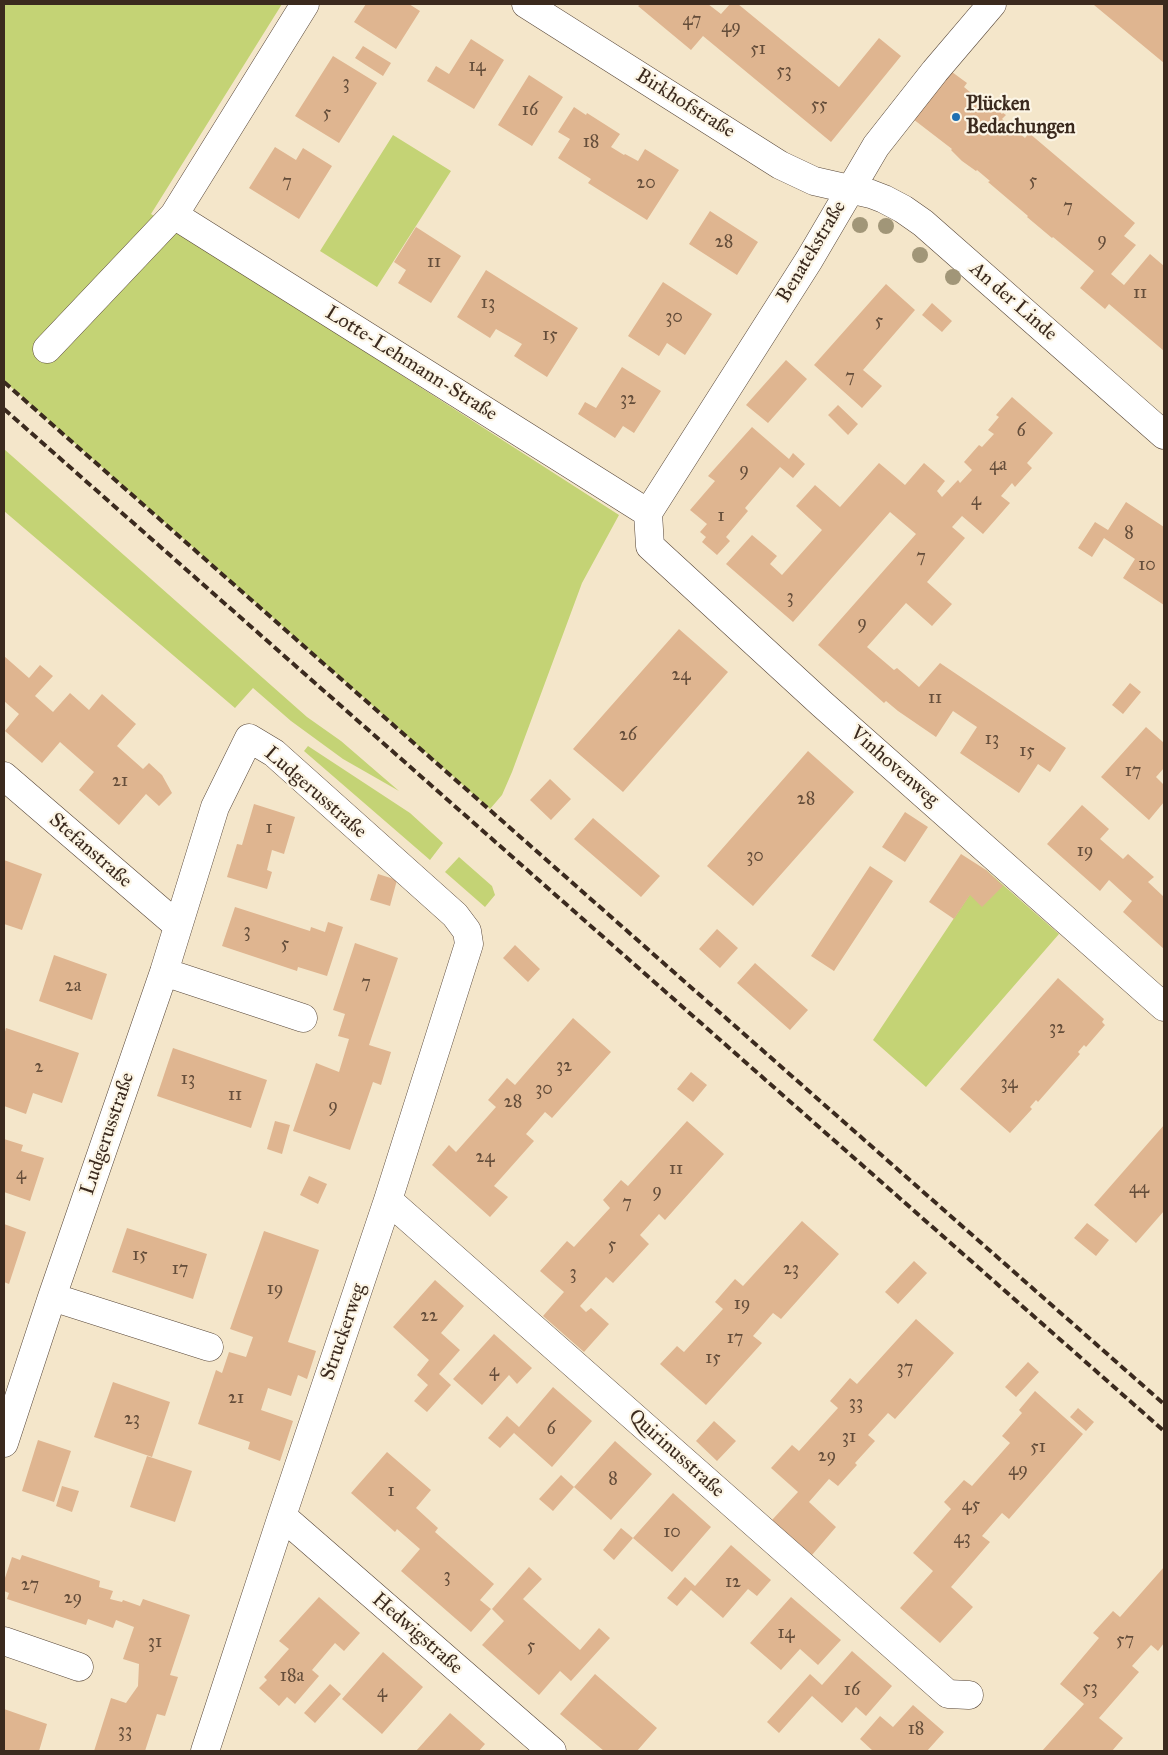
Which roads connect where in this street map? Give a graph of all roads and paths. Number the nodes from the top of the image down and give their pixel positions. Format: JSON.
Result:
{"nodes":[{"id":1,"x":305,"y":4,"type":"edge"},
{"id":2,"x":526,"y":4,"type":"edge"},
{"id":3,"x":992,"y":4,"type":"edge"},
{"id":4,"x":850,"y":190,"type":"junction"},
{"id":5,"x":174,"y":215,"type":"junction"},
{"id":6,"x":47,"y":349,"type":"dead end"},
{"id":7,"x":1164,"y":434,"type":"edge"},
{"id":8,"x":648,"y":513,"type":"junction"},
{"id":9,"x":4,"y":776,"type":"edge"},
{"id":10,"x":455,"y":915,"type":"joint"},
{"id":11,"x":177,"y":925,"type":"junction"},
{"id":12,"x":164,"y":972,"type":"junction"},
{"id":13,"x":1164,"y":1007,"type":"edge"},
{"id":14,"x":304,"y":1018,"type":"dead end"},
{"id":15,"x":388,"y":1200,"type":"junction"},
{"id":16,"x":52,"y":1297,"type":"junction"},
{"id":17,"x":209,"y":1347,"type":"dead end"},
{"id":18,"x":4,"y":1443,"type":"edge"},
{"id":19,"x":282,"y":1516,"type":"junction"},
{"id":20,"x":4,"y":1641,"type":"edge"},
{"id":21,"x":79,"y":1667,"type":"dead end"},
{"id":22,"x":969,"y":1695,"type":"dead end"},
{"id":23,"x":206,"y":1751,"type":"edge"},
{"id":24,"x":552,"y":1751,"type":"edge"}],
"edges":[{"from":1,"to":5,"type":"street"},
{"from":2,"to":4,"type":"street","name":"Birkhofstraße"},
{"from":3,"to":4,"type":"street","name":"Benatekstraße"},
{"from":4,"to":7,"type":"street","name":"An der Linde"},
{"from":4,"to":8,"type":"street","name":"Benatekstraße"},
{"from":5,"to":6,"type":"street"},
{"from":5,"to":8,"type":"street","name":"Lotte-Lehmann-Straße"},
{"from":8,"to":13,"type":"street","name":"Vinhovenweg"},
{"from":9,"to":11,"type":"street","name":"Stefanstraße"},
{"from":10,"to":11,"type":"street","name":"Ludgerusstraße"},
{"from":10,"to":15,"type":"street","name":"Struckerweg"},
{"from":11,"to":12,"type":"street","name":"Ludgerusstraße"},
{"from":12,"to":14,"type":"street"},
{"from":12,"to":16,"type":"street","name":"Ludgerusstraße"},
{"from":15,"to":19,"type":"street","name":"Struckerweg"},
{"from":15,"to":22,"type":"street","name":"Quirinusstraße"},
{"from":16,"to":17,"type":"street"},
{"from":16,"to":18,"type":"street","name":"Ludgerusstraße"},
{"from":19,"to":23,"type":"street","name":"Struckerweg"},
{"from":19,"to":24,"type":"street","name":"Hedwigstraße"},
{"from":20,"to":21,"type":"street"}]}
